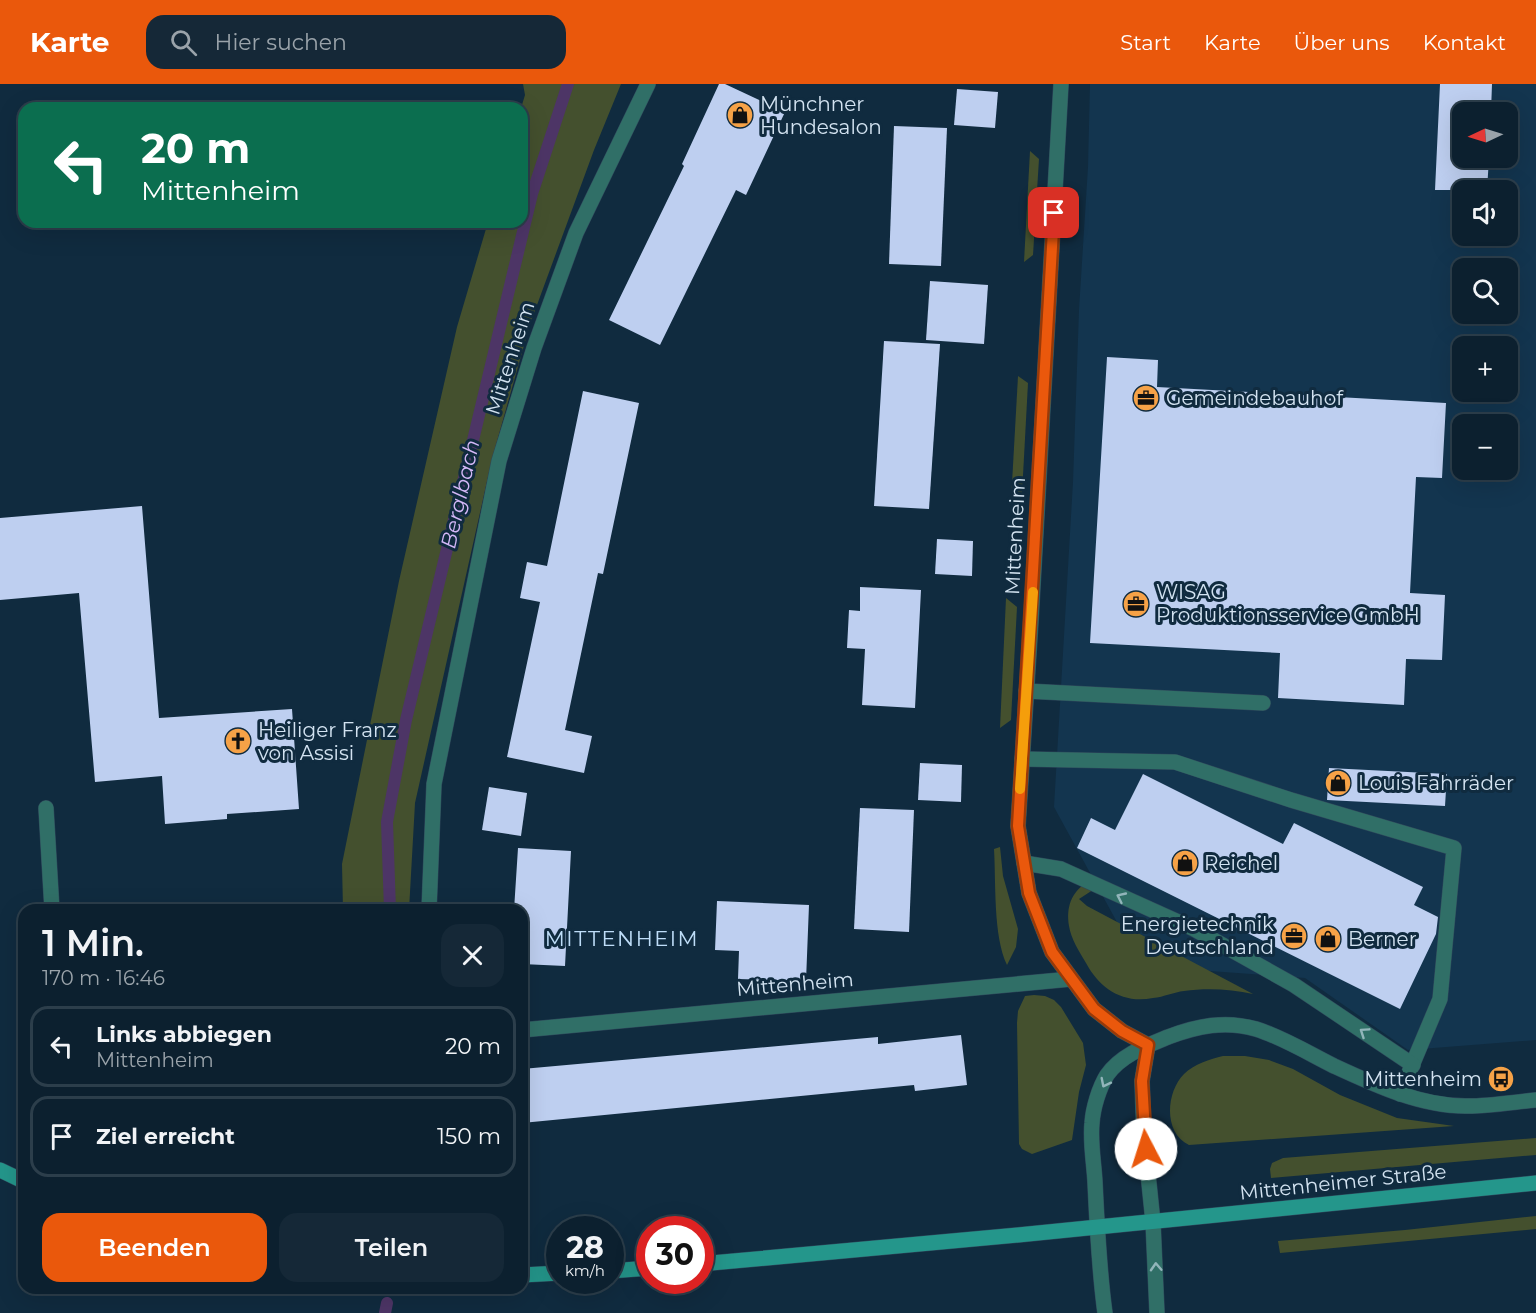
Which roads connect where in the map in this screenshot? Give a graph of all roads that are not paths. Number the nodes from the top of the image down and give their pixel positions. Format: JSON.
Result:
{"nodes":[{"id":1,"x":648,"y":84,"type":"edge"},
{"id":2,"x":1061,"y":84,"type":"edge"},
{"id":3,"x":1026,"y":691,"type":"junction"},
{"id":4,"x":1263,"y":703,"type":"dead end"},
{"id":5,"x":1022,"y":759,"type":"junction"},
{"id":6,"x":46,"y":807,"type":"dead end"},
{"id":7,"x":1024,"y":863,"type":"junction"},
{"id":8,"x":52,"y":904,"type":"edge"},
{"id":9,"x":429,"y":904,"type":"edge"},
{"id":10,"x":1071,"y":979,"type":"junction"},
{"id":11,"x":528,"y":1029,"type":"edge"},
{"id":12,"x":1148,"y":1045,"type":"junction"},
{"id":13,"x":1413,"y":1065,"type":"junction"},
{"id":14,"x":1400,"y":1094,"type":"junction"},
{"id":15,"x":1536,"y":1100,"type":"edge"},
{"id":16,"x":0,"y":1170,"type":"edge"},
{"id":17,"x":0,"y":1176,"type":"edge"},
{"id":18,"x":18,"y":1178,"type":"edge"},
{"id":19,"x":18,"y":1180,"type":"edge"},
{"id":20,"x":1536,"y":1184,"type":"edge"},
{"id":21,"x":1154,"y":1222,"type":"junction"},
{"id":22,"x":1097,"y":1228,"type":"junction"},
{"id":23,"x":714,"y":1263,"type":"edge"},
{"id":24,"x":546,"y":1274,"type":"edge"},
{"id":25,"x":528,"y":1275,"type":"edge"},
{"id":26,"x":1105,"y":1313,"type":"edge"},
{"id":27,"x":1157,"y":1313,"type":"edge"}],
"edges":[{"from":1,"to":9,"type":"street","name":"Mittenheim"},
{"from":2,"to":3,"type":"street","name":"Mittenheim"},
{"from":3,"to":4,"type":"street"},
{"from":3,"to":5,"type":"street","name":"Mittenheim"},
{"from":5,"to":7,"type":"street","name":"Mittenheim"},
{"from":5,"to":13,"type":"street"},
{"from":6,"to":8,"type":"street"},
{"from":7,"to":10,"type":"street","name":"Mittenheim"},
{"from":13,"to":7,"type":"street","one_way":true},
{"from":10,"to":11,"type":"street","name":"Mittenheim"},
{"from":10,"to":12,"type":"street","name":"Mittenheim"},
{"from":12,"to":14,"type":"street"},
{"from":12,"to":21,"type":"street"},
{"from":12,"to":22,"type":"street","one_way":true},
{"from":13,"to":14,"type":"street"},
{"from":14,"to":15,"type":"street"},
{"from":16,"to":18,"type":"main road"},
{"from":17,"to":19,"type":"main road"},
{"from":20,"to":21,"type":"main road","name":"Mittenheimer Straße"},
{"from":21,"to":22,"type":"main road","name":"Mittenheimer Straße"},
{"from":27,"to":21,"type":"street","one_way":true},
{"from":22,"to":23,"type":"main road"},
{"from":22,"to":26,"type":"street"},
{"from":24,"to":25,"type":"main road"}]}
